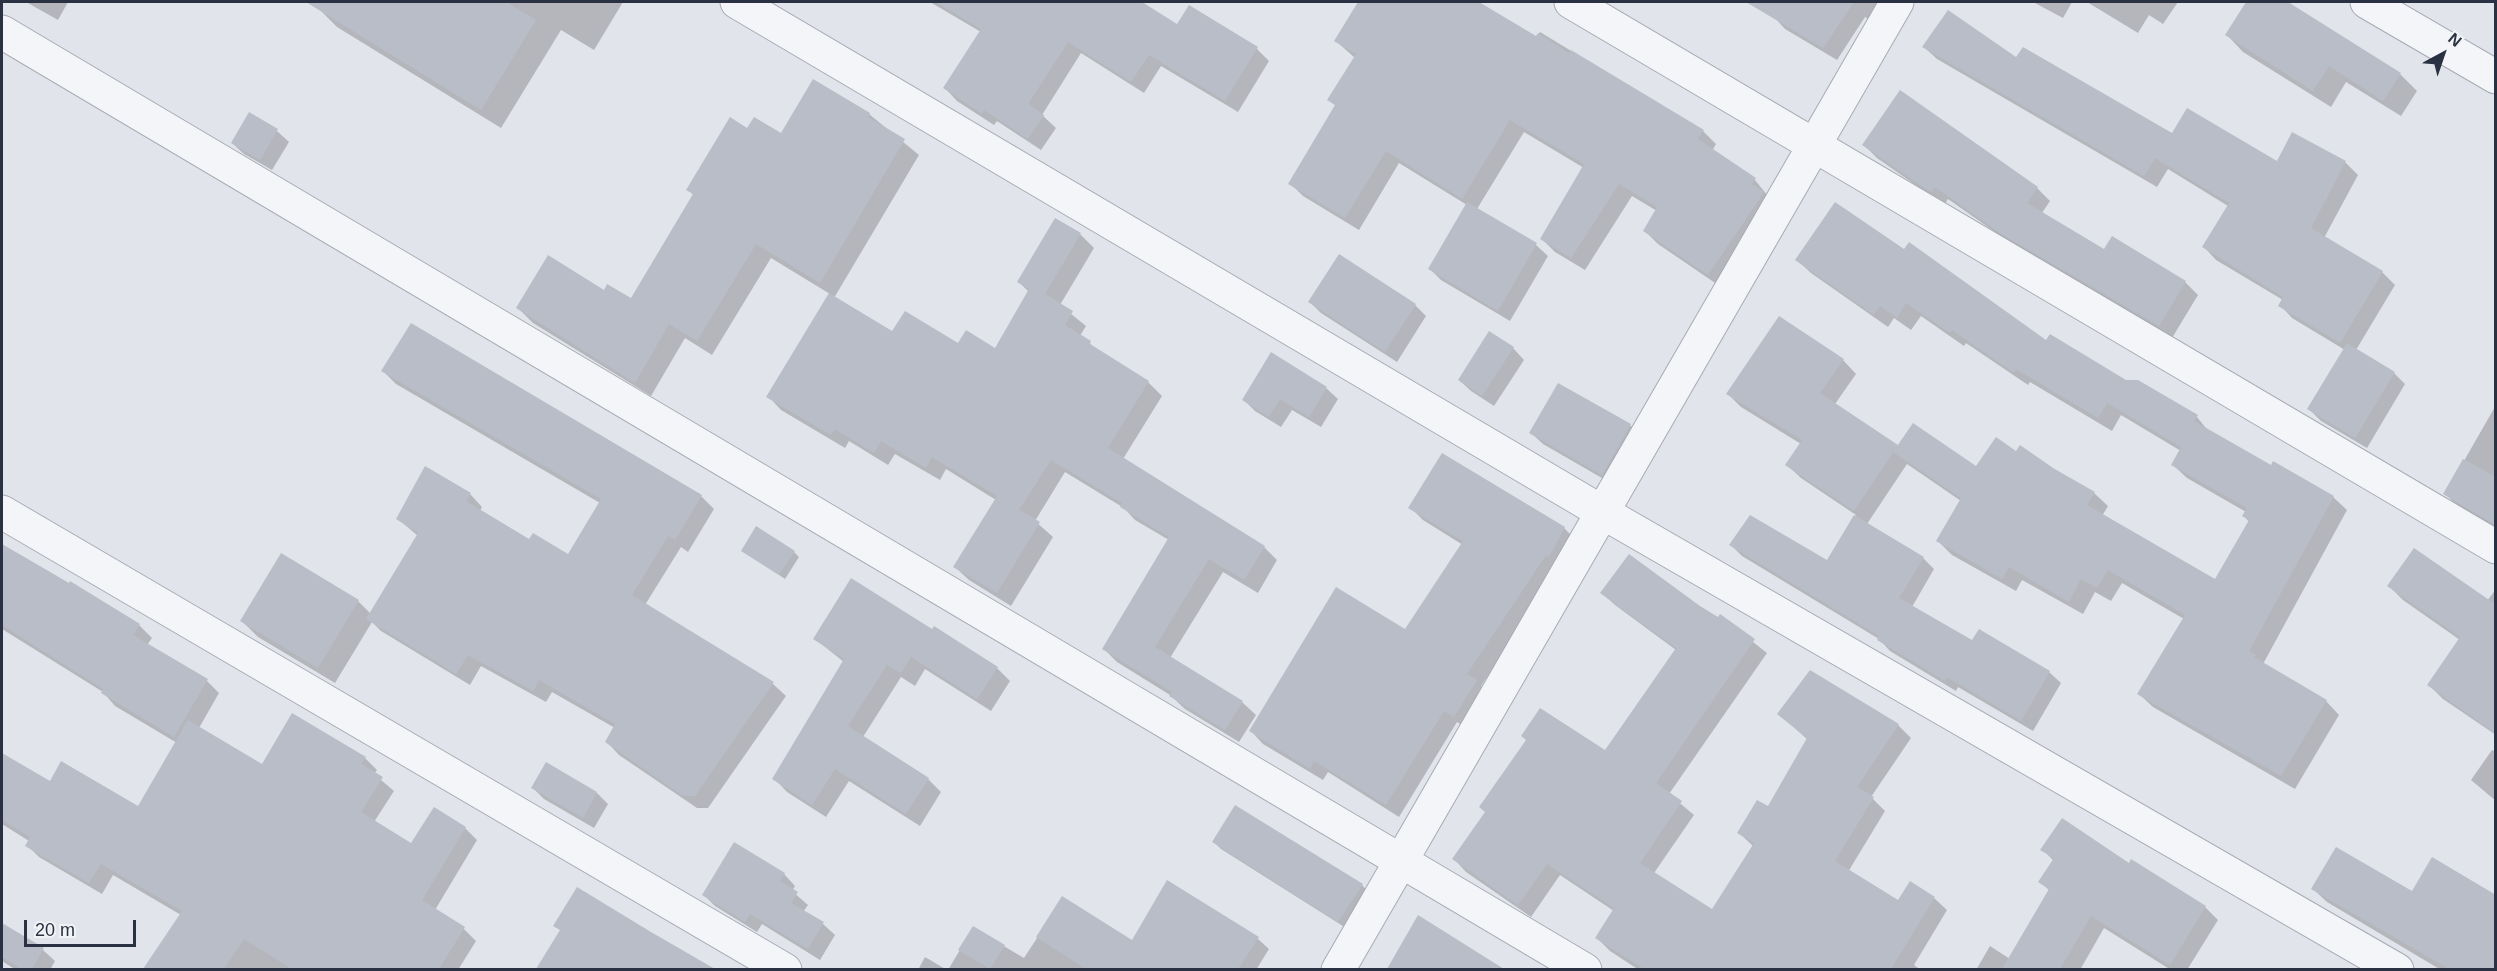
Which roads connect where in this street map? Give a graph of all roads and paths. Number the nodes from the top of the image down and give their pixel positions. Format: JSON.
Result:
{"nodes":[{"id":1,"x":737,"y":2,"type":"edge"},
{"id":2,"x":1571,"y":2,"type":"edge"},
{"id":3,"x":1896,"y":2,"type":"edge"},
{"id":4,"x":2367,"y":2,"type":"edge"},
{"id":5,"x":2,"y":32,"type":"edge"},
{"id":6,"x":2496,"y":77,"type":"edge"},
{"id":7,"x":1814,"y":144,"type":"junction"},
{"id":8,"x":2,"y":512,"type":"edge"},
{"id":9,"x":1602,"y":512,"type":"junction"},
{"id":10,"x":2496,"y":547,"type":"edge"},
{"id":11,"x":1400,"y":862,"type":"junction"},
{"id":12,"x":785,"y":969,"type":"edge"},
{"id":13,"x":1338,"y":969,"type":"edge"},
{"id":14,"x":1585,"y":969,"type":"edge"},
{"id":15,"x":2397,"y":969,"type":"edge"}],
"edges":[{"from":1,"to":9,"type":"street"},
{"from":2,"to":7,"type":"street"},
{"from":3,"to":7,"type":"street"},
{"from":4,"to":6,"type":"street"},
{"from":5,"to":11,"type":"street"},
{"from":7,"to":9,"type":"street"},
{"from":7,"to":10,"type":"street"},
{"from":8,"to":12,"type":"street"},
{"from":9,"to":11,"type":"street"},
{"from":9,"to":15,"type":"street"},
{"from":11,"to":13,"type":"street"},
{"from":11,"to":14,"type":"street"}]}
